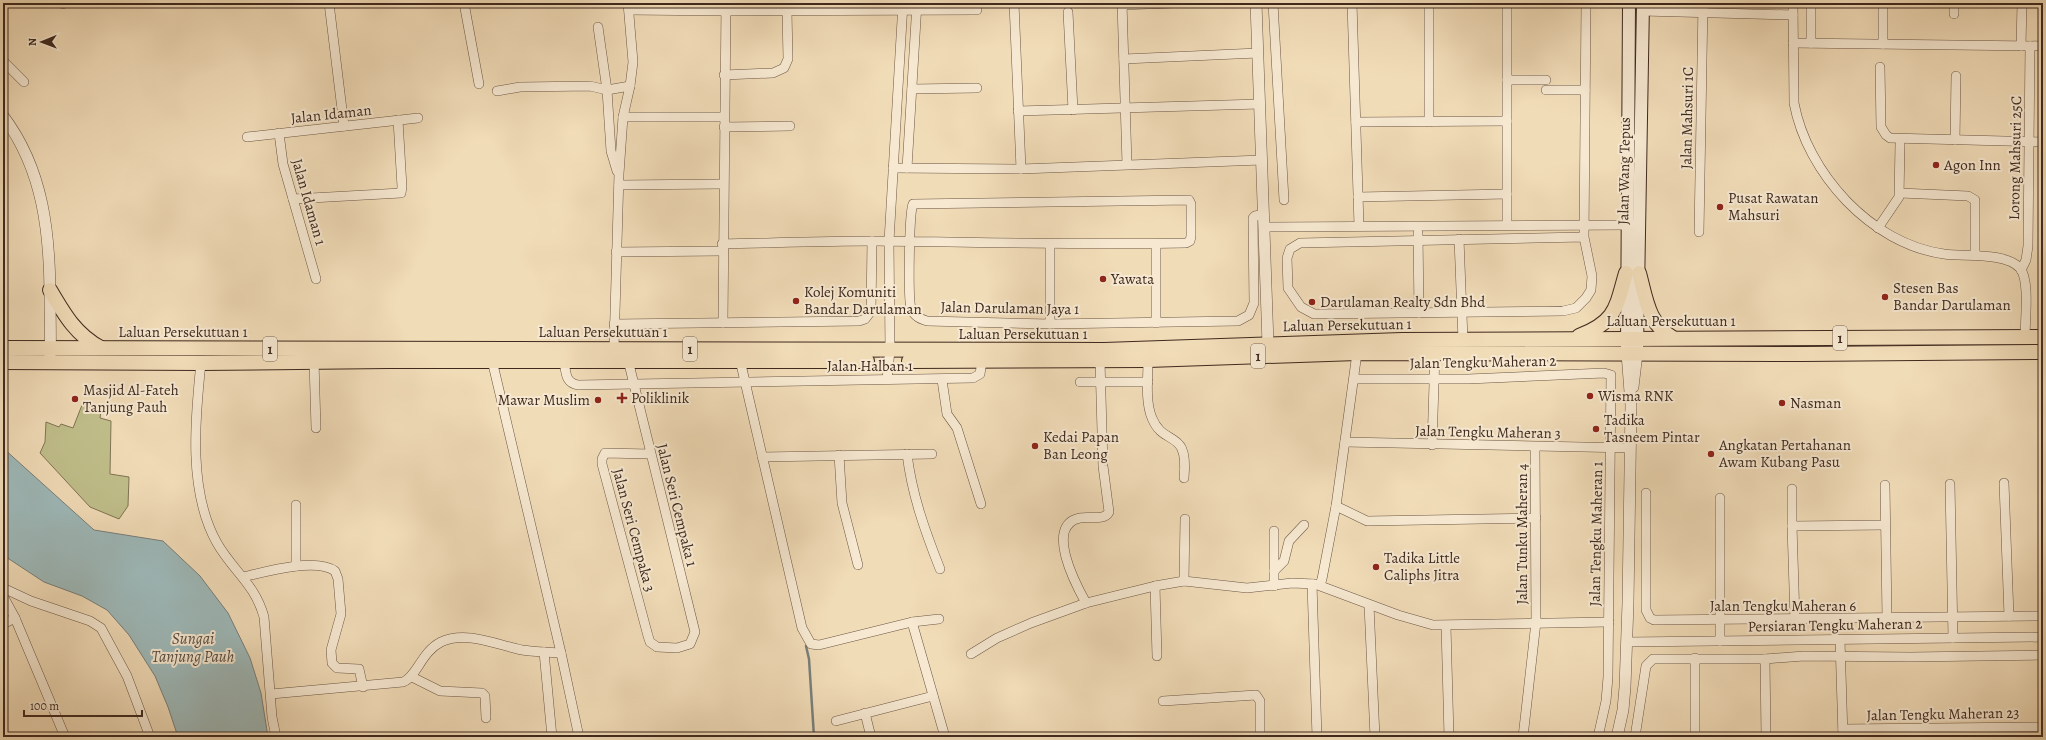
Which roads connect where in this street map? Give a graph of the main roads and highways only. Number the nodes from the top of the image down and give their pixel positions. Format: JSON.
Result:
{"nodes":[{"id":1,"x":1629,"y":3,"type":"edge"},
{"id":2,"x":1643,"y":7,"type":"edge"},
{"id":3,"x":1632,"y":225,"type":"junction"},
{"id":4,"x":1632,"y":273,"type":"junction"},
{"id":5,"x":50,"y":290,"type":"road end"},
{"id":6,"x":2043,"y":337,"type":"edge"},
{"id":7,"x":1673,"y":338,"type":"junction"},
{"id":8,"x":1571,"y":339,"type":"junction"},
{"id":9,"x":1632,"y":339,"type":"junction"},
{"id":10,"x":3,"y":348,"type":"edge"},
{"id":11,"x":103,"y":349,"type":"junction"},
{"id":12,"x":2043,"y":352,"type":"edge"},
{"id":13,"x":1632,"y":353,"type":"junction"},
{"id":14,"x":50,"y":355,"type":"junction"},
{"id":15,"x":491,"y":355,"type":"junction"},
{"id":16,"x":889,"y":356,"type":"junction"},
{"id":17,"x":3,"y":362,"type":"edge"}],
"edges":[{"from":1,"to":3,"type":"main road","name":"Jalan Wang Tepus"},
{"from":2,"to":3,"type":"main road","name":"Jalan Wang Tepus"},
{"from":3,"to":4,"type":"main road","name":"Jalan Wang Tepus"},
{"from":4,"to":7,"type":"highway"},
{"from":4,"to":8,"type":"highway"},
{"from":4,"to":9,"type":"main road","name":"Jalan Wang Tepus"},
{"from":5,"to":11,"type":"highway"},
{"from":6,"to":7,"type":"highway","name":"Laluan Persekutuan 1","number":"1"},
{"from":7,"to":9,"type":"highway","name":"Laluan Persekutuan 1","number":"1"},
{"from":8,"to":9,"type":"highway","name":"Laluan Persekutuan 1","number":"1"},
{"from":8,"to":16,"type":"highway","name":"Laluan Persekutuan 1","number":"1"},
{"from":9,"to":13,"type":"main road","name":"Jalan Wang Tepus"},
{"from":10,"to":14,"type":"highway","name":"Laluan Persekutuan 1","number":"1"},
{"from":11,"to":14,"type":"highway","name":"Laluan Persekutuan 1","number":"1"},
{"from":11,"to":15,"type":"highway","name":"Laluan Persekutuan 1","number":"1"},
{"from":12,"to":13,"type":"highway","name":"Laluan Persekutuan 1","number":"1"},
{"from":13,"to":16,"type":"highway","name":"Laluan Persekutuan 1","number":"1"},
{"from":14,"to":15,"type":"highway","name":"Laluan Persekutuan 1","number":"1"},
{"from":14,"to":17,"type":"highway","name":"Laluan Persekutuan 1","number":"1"},
{"from":15,"to":16,"type":"highway","name":"Laluan Persekutuan 1","number":"1"},
{"from":15,"to":16,"type":"highway","name":"Laluan Persekutuan 1","number":"1"}]}
